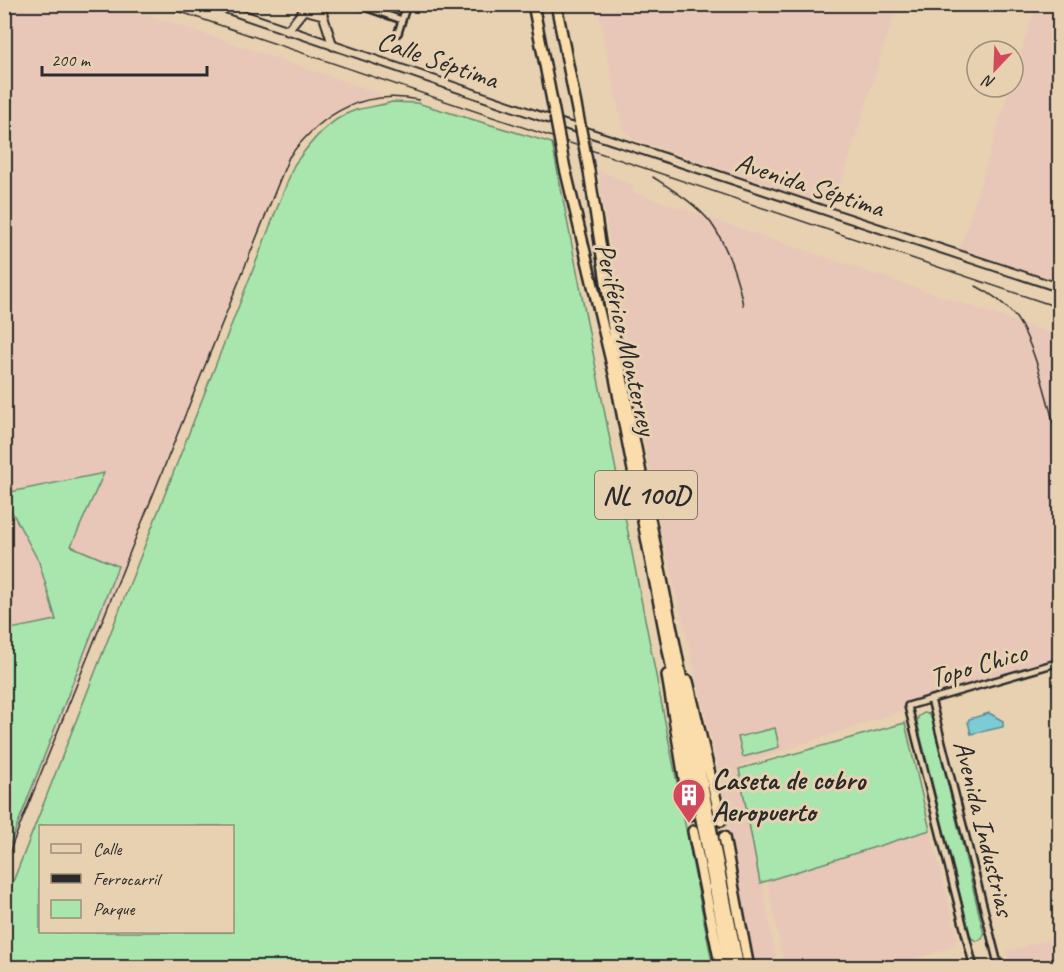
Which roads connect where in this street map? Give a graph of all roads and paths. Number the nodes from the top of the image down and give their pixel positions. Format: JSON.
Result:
{"nodes":[{"id":1,"x":212,"y":4,"type":"edge"},
{"id":2,"x":322,"y":4,"type":"edge"},
{"id":3,"x":356,"y":4,"type":"edge"},
{"id":4,"x":407,"y":4,"type":"edge"},
{"id":5,"x":533,"y":4,"type":"edge"},
{"id":6,"x":556,"y":4,"type":"edge"},
{"id":7,"x":304,"y":7,"type":"edge"},
{"id":8,"x":368,"y":7,"type":"edge"},
{"id":9,"x":322,"y":15,"type":"junction"},
{"id":10,"x":402,"y":20,"type":"junction"},
{"id":11,"x":287,"y":31,"type":"junction"},
{"id":12,"x":398,"y":33,"type":"dead end"},
{"id":13,"x":333,"y":46,"type":"junction"},
{"id":14,"x":551,"y":118,"type":"junction"},
{"id":15,"x":1059,"y":288,"type":"edge"},
{"id":16,"x":672,"y":647,"type":"junction"},
{"id":17,"x":1059,"y":662,"type":"edge"},
{"id":18,"x":931,"y":699,"type":"junction"},
{"id":19,"x":908,"y":706,"type":"joint"},
{"id":20,"x":690,"y":815,"type":"dead end"},
{"id":21,"x":721,"y":821,"type":"dead end"},
{"id":22,"x":693,"y":831,"type":"dead end"},
{"id":23,"x":724,"y":837,"type":"dead end"},
{"id":24,"x":721,"y":968,"type":"edge"},
{"id":25,"x":730,"y":968,"type":"edge"},
{"id":26,"x":739,"y":968,"type":"edge"},
{"id":27,"x":749,"y":968,"type":"edge"},
{"id":28,"x":974,"y":968,"type":"edge"},
{"id":29,"x":999,"y":968,"type":"edge"}],
"edges":[{"from":1,"to":11,"type":"street","name":"Calle Séptima"},
{"from":2,"to":9,"type":"street"},
{"from":3,"to":8,"type":"street"},
{"from":4,"to":10,"type":"street"},
{"from":5,"to":14,"type":"highway","name":"Periférico Monterrey","number":"NL 100D"},
{"from":6,"to":16,"type":"highway","name":"Periférico Monterrey","number":"NL 100D","bridge":true},
{"from":7,"to":9,"type":"street"},
{"from":7,"to":11,"type":"street"},
{"from":8,"to":10,"type":"street"},
{"from":9,"to":13,"type":"street"},
{"from":10,"to":12,"type":"street"},
{"from":11,"to":13,"type":"street","name":"Calle Séptima"},
{"from":13,"to":14,"type":"street","name":"Calle Séptima"},
{"from":14,"to":15,"type":"street","name":"Avenida Séptima"},
{"from":14,"to":16,"type":"highway","name":"Periférico Monterrey","number":"NL 100D","bridge":true},
{"from":16,"to":20,"type":"highway"},
{"from":16,"to":21,"type":"highway"},
{"from":16,"to":25,"type":"highway","name":"Periférico Monterrey","number":"NL 100D"},
{"from":16,"to":26,"type":"highway","name":"Periférico Monterrey","number":"NL 100D"},
{"from":17,"to":18,"type":"street","name":"Topo Chico"},
{"from":18,"to":19,"type":"street","name":"Topo Chico"},
{"from":18,"to":29,"type":"street","name":"Avenida Industrias"},
{"from":19,"to":28,"type":"street","name":"Avenida Industrias"},
{"from":22,"to":24,"type":"highway"},
{"from":23,"to":27,"type":"highway"}]}
